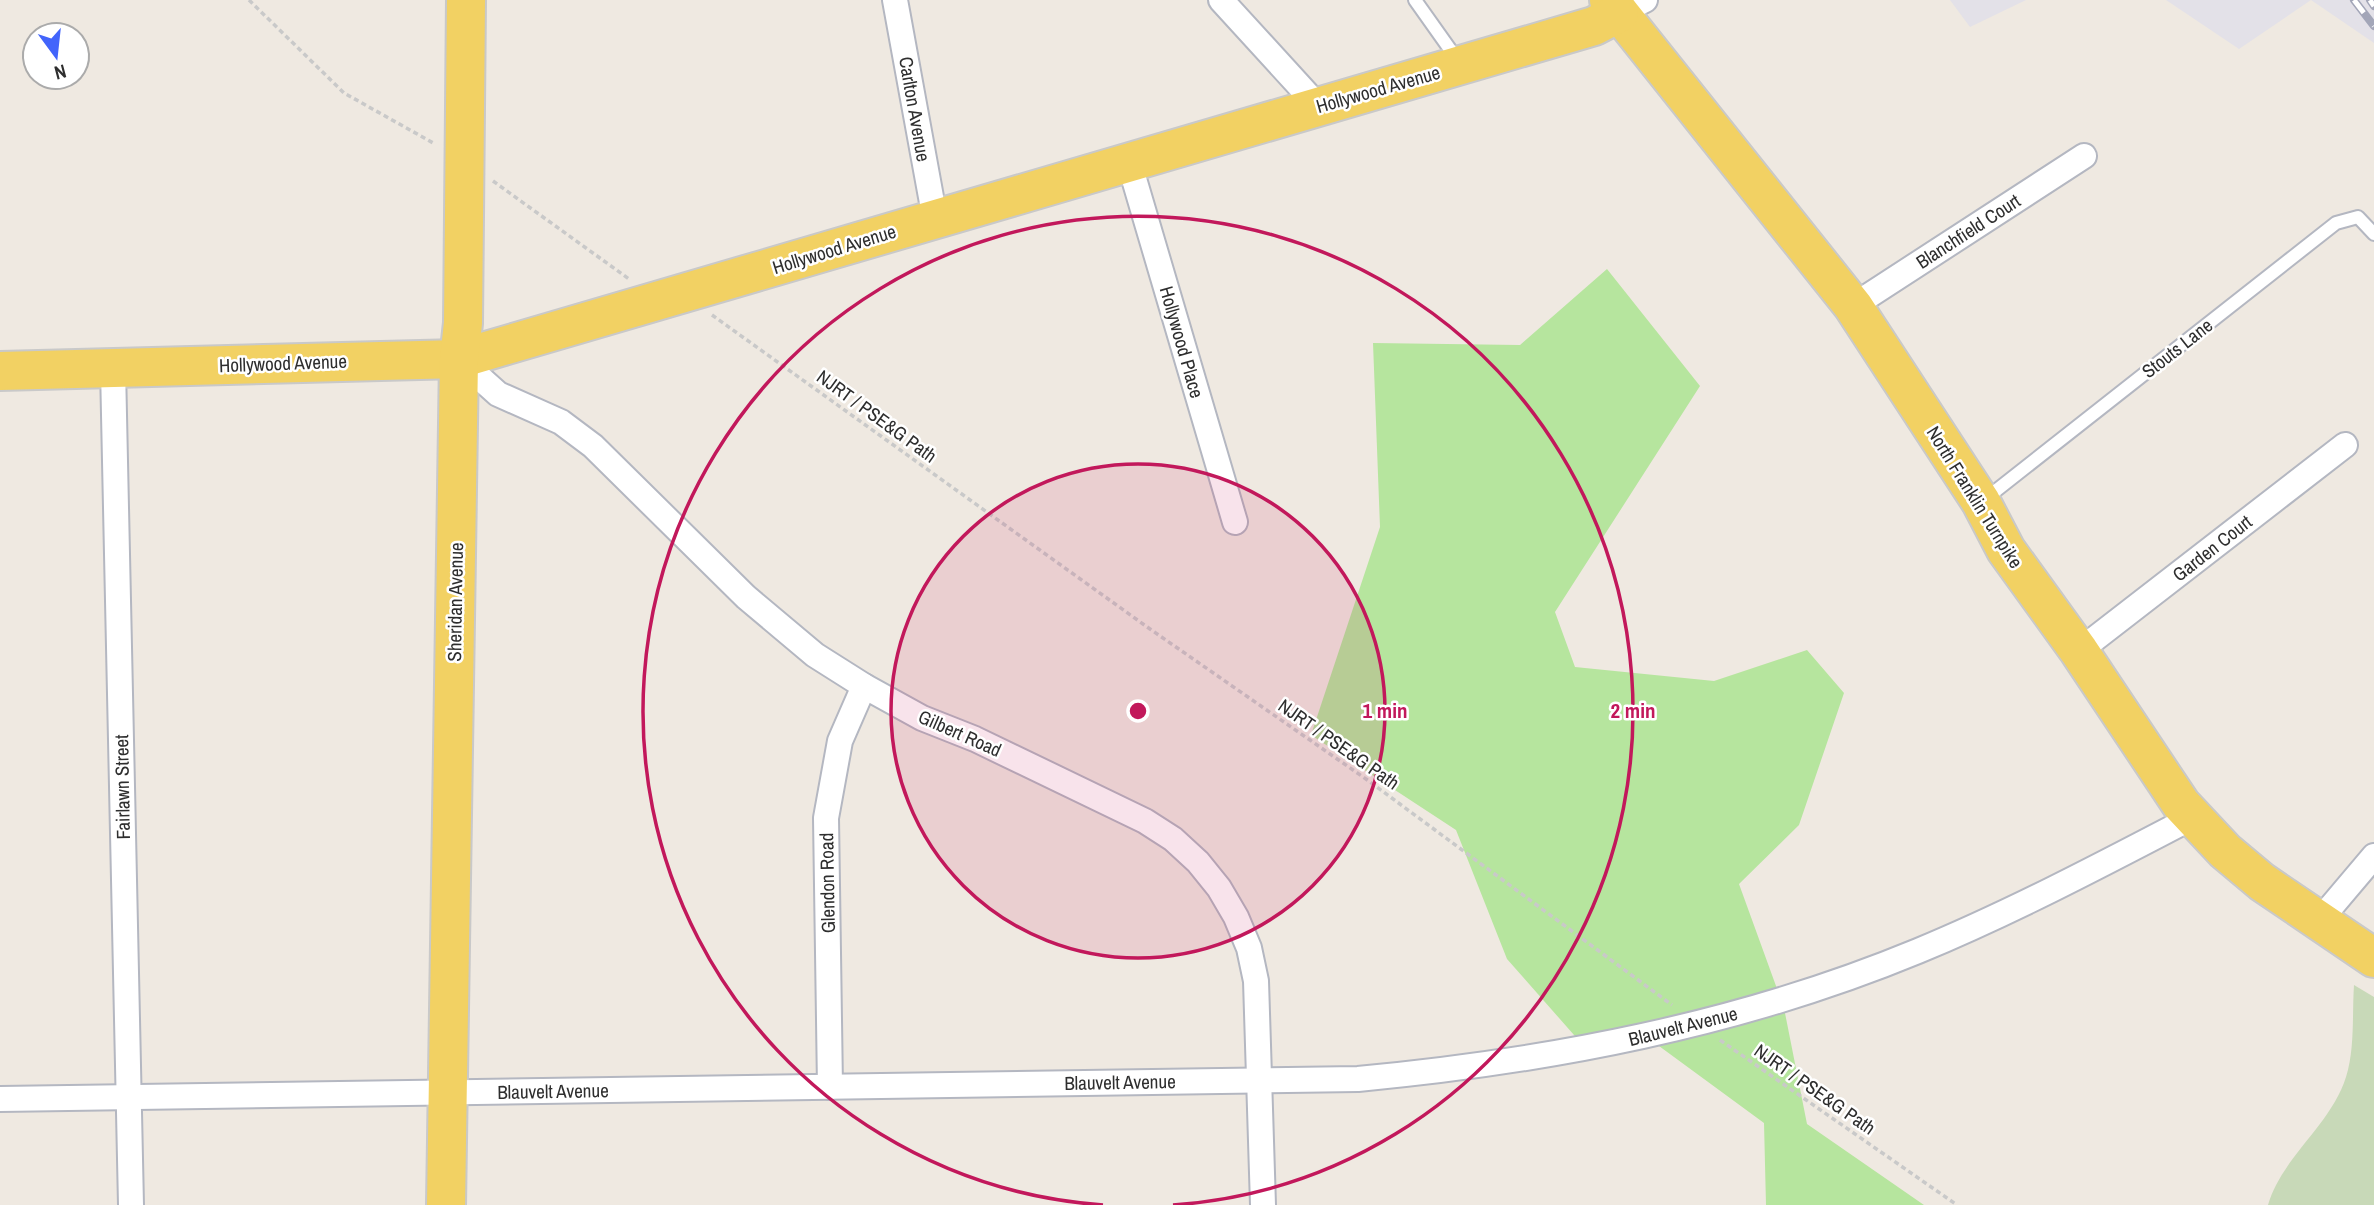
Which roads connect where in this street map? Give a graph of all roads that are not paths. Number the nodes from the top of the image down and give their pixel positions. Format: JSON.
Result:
{"nodes":[{"id":1,"x":466,"y":0,"type":"edge"},
{"id":2,"x":895,"y":0,"type":"edge"},
{"id":3,"x":1221,"y":0,"type":"edge"},
{"id":4,"x":1415,"y":0,"type":"edge"},
{"id":5,"x":1625,"y":4,"type":"edge"},
{"id":6,"x":1462,"y":65,"type":"junction"},
{"id":7,"x":1317,"y":106,"type":"junction"},
{"id":8,"x":2084,"y":156,"type":"dead end"},
{"id":9,"x":1129,"y":162,"type":"junction"},
{"id":10,"x":934,"y":219,"type":"junction"},
{"id":11,"x":2374,"y":234,"type":"edge"},
{"id":12,"x":1853,"y":306,"type":"junction"},
{"id":13,"x":459,"y":359,"type":"junction"},
{"id":14,"x":113,"y":368,"type":"junction"},
{"id":15,"x":0,"y":371,"type":"edge"},
{"id":16,"x":2346,"y":446,"type":"dead end"},
{"id":17,"x":1981,"y":502,"type":"junction"},
{"id":18,"x":1235,"y":522,"type":"dead end"},
{"id":19,"x":2078,"y":651,"type":"junction"},
{"id":20,"x":863,"y":687,"type":"junction"},
{"id":21,"x":2193,"y":817,"type":"junction"},
{"id":22,"x":2374,"y":856,"type":"edge"},
{"id":23,"x":2319,"y":921,"type":"junction"},
{"id":24,"x":2374,"y":958,"type":"edge"},
{"id":25,"x":1261,"y":1080,"type":"junction"},
{"id":26,"x":830,"y":1087,"type":"junction"},
{"id":27,"x":447,"y":1092,"type":"junction"},
{"id":28,"x":129,"y":1097,"type":"junction"},
{"id":29,"x":0,"y":1099,"type":"edge"},
{"id":30,"x":131,"y":1205,"type":"edge"},
{"id":31,"x":446,"y":1205,"type":"edge"},
{"id":32,"x":1263,"y":1205,"type":"edge"}],
"edges":[{"from":1,"to":13,"type":"main road","name":"Sheridan Avenue"},
{"from":2,"to":10,"type":"street","name":"Carlton Avenue"},
{"from":3,"to":7,"type":"street"},
{"from":4,"to":6,"type":"lane"},
{"from":5,"to":6,"type":"main road","name":"Hollywood Avenue"},
{"from":5,"to":12,"type":"main road","name":"North Franklin Turnpike"},
{"from":6,"to":7,"type":"main road","name":"Hollywood Avenue"},
{"from":7,"to":9,"type":"main road","name":"Hollywood Avenue"},
{"from":8,"to":12,"type":"street","name":"Blanchfield Court"},
{"from":9,"to":10,"type":"main road","name":"Hollywood Avenue"},
{"from":9,"to":18,"type":"street","name":"Hollywood Place"},
{"from":10,"to":13,"type":"main road","name":"Hollywood Avenue"},
{"from":11,"to":17,"type":"lane","name":"Stouts Lane"},
{"from":12,"to":17,"type":"main road","name":"North Franklin Turnpike"},
{"from":13,"to":14,"type":"main road","name":"Hollywood Avenue"},
{"from":13,"to":20,"type":"street","name":"Gilbert Road"},
{"from":13,"to":27,"type":"main road","name":"Sheridan Avenue"},
{"from":14,"to":15,"type":"main road","name":"Hollywood Avenue"},
{"from":14,"to":28,"type":"street","name":"Fairlawn Street"},
{"from":16,"to":19,"type":"street","name":"Garden Court"},
{"from":17,"to":19,"type":"main road","name":"North Franklin Turnpike"},
{"from":19,"to":21,"type":"main road","name":"North Franklin Turnpike"},
{"from":20,"to":25,"type":"street","name":"Gilbert Road"},
{"from":20,"to":26,"type":"street","name":"Glendon Road"},
{"from":21,"to":23,"type":"main road","name":"North Franklin Turnpike"},
{"from":21,"to":25,"type":"street","name":"Blauvelt Avenue"},
{"from":22,"to":23,"type":"street"},
{"from":23,"to":24,"type":"main road","name":"North Franklin Turnpike"},
{"from":25,"to":26,"type":"street","name":"Blauvelt Avenue"},
{"from":25,"to":32,"type":"street","name":"Gilbert Road"},
{"from":26,"to":27,"type":"street","name":"Blauvelt Avenue"},
{"from":27,"to":28,"type":"street","name":"Blauvelt Avenue"},
{"from":27,"to":31,"type":"main road","name":"Sheridan Avenue"},
{"from":28,"to":29,"type":"street","name":"Blauvelt Avenue"},
{"from":28,"to":30,"type":"street","name":"Fairlawn Street"}]}
